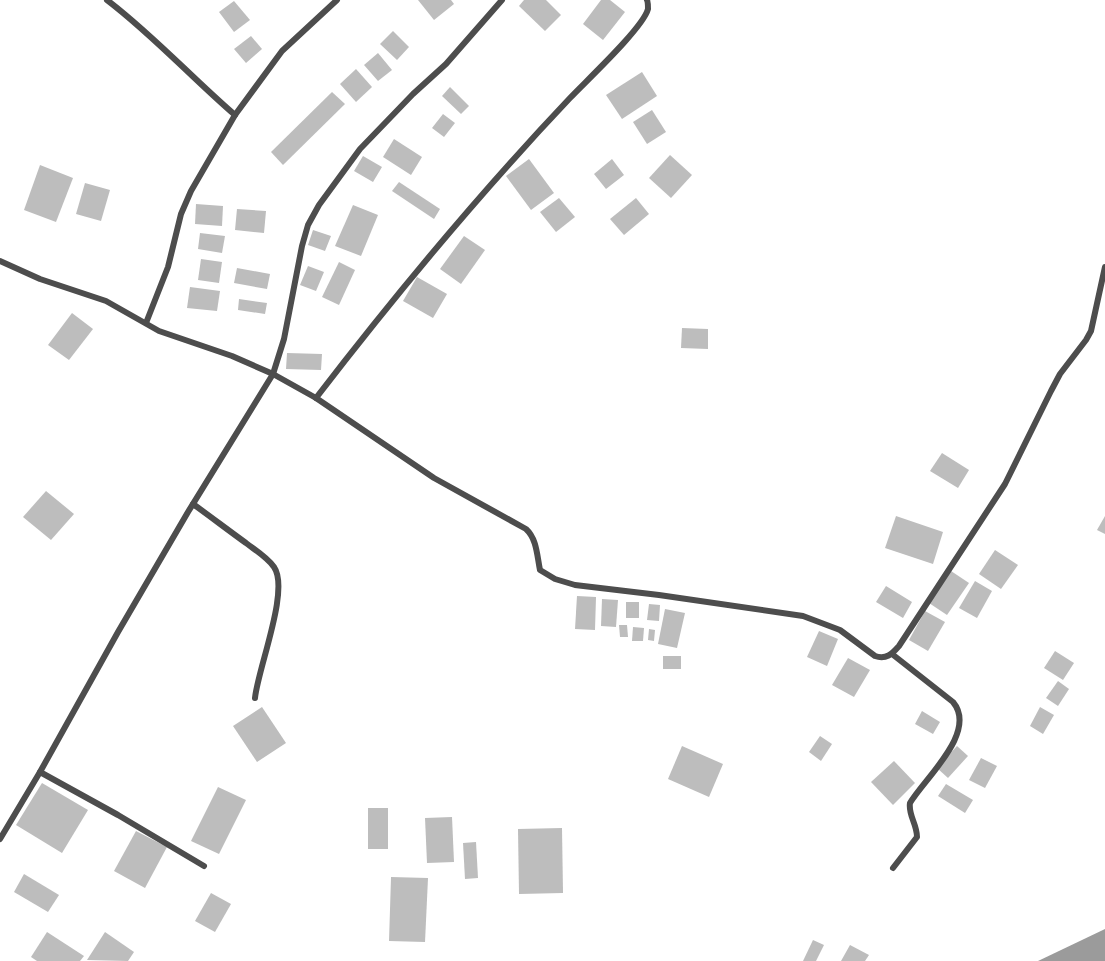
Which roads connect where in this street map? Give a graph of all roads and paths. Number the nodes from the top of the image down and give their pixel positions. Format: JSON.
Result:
{"nodes":[{"id":1,"x":107,"y":0,"type":"edge"},
{"id":2,"x":336,"y":0,"type":"edge"},
{"id":3,"x":502,"y":0,"type":"edge"},
{"id":4,"x":647,"y":0,"type":"edge"},
{"id":5,"x":235,"y":114,"type":"junction"},
{"id":6,"x":0,"y":261,"type":"edge"},
{"id":7,"x":1105,"y":267,"type":"edge"},
{"id":8,"x":146,"y":323,"type":"junction"},
{"id":9,"x":273,"y":374,"type":"junction"},
{"id":10,"x":316,"y":398,"type":"junction"},
{"id":11,"x":193,"y":504,"type":"junction"},
{"id":12,"x":892,"y":654,"type":"junction"},
{"id":13,"x":255,"y":698,"type":"dead end"},
{"id":14,"x":40,"y":772,"type":"junction"},
{"id":15,"x":0,"y":839,"type":"edge"},
{"id":16,"x":204,"y":866,"type":"dead end"},
{"id":17,"x":893,"y":868,"type":"dead end"}],
"edges":[{"from":1,"to":5,"type":"street"},
{"from":2,"to":5,"type":"street"},
{"from":3,"to":9,"type":"street"},
{"from":4,"to":10,"type":"street"},
{"from":5,"to":8,"type":"street"},
{"from":6,"to":8,"type":"street"},
{"from":7,"to":12,"type":"street"},
{"from":8,"to":9,"type":"street"},
{"from":9,"to":10,"type":"street"},
{"from":9,"to":11,"type":"street"},
{"from":10,"to":12,"type":"street"},
{"from":11,"to":13,"type":"street"},
{"from":11,"to":14,"type":"street"},
{"from":12,"to":17,"type":"street"},
{"from":14,"to":15,"type":"street"},
{"from":14,"to":16,"type":"street"}]}
